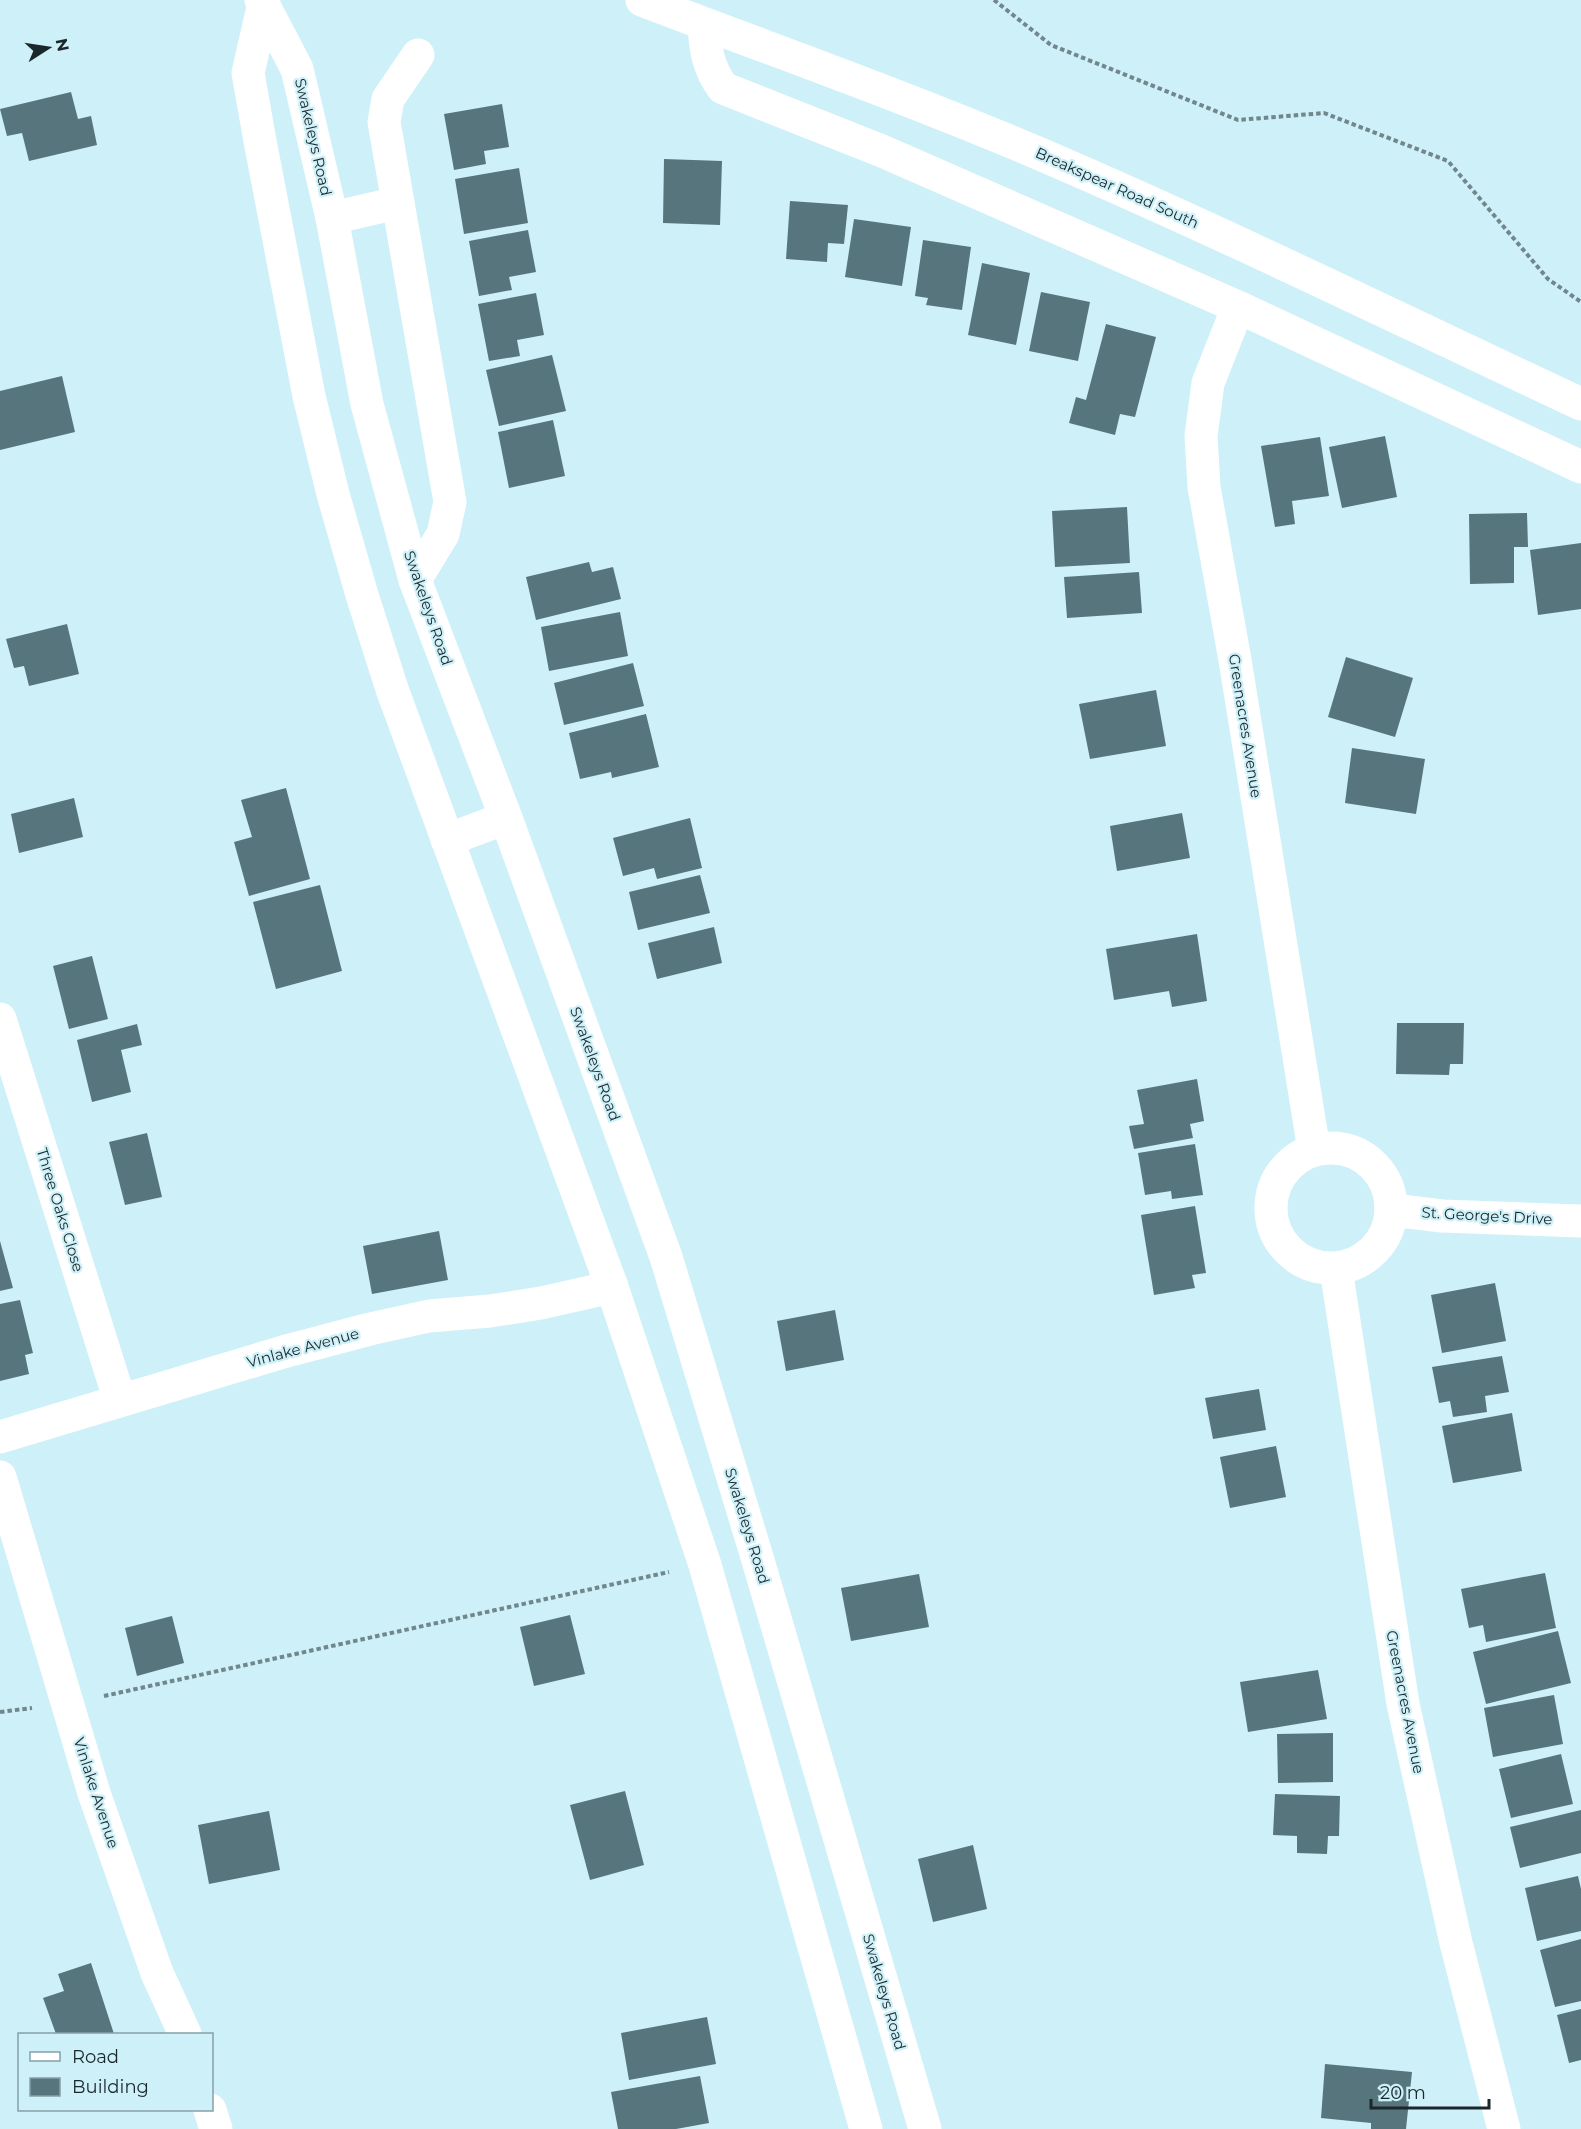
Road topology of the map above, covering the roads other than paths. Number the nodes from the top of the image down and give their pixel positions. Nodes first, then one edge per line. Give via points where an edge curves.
1 (642, 0) edge
2 (266, 1) edge
3 (704, 24) junction
4 (418, 55) dead end
5 (397, 203) junction
6 (332, 218) junction
7 (1238, 307) junction
8 (1581, 404) edge
9 (1581, 466) edge
10 (415, 580) junction
11 (506, 818) junction
12 (447, 840) junction
13 (0, 1019) edge
14 (1314, 1150) junction
15 (1392, 1210) junction
16 (1581, 1221) edge
17 (1336, 1269) junction
18 (612, 1287) junction
19 (120, 1401) junction
20 (0, 1437) edge
21 (0, 1477) edge
22 (185, 2033) edge
23 (211, 2111) edge
24 (216, 2129) edge
25 (866, 2129) edge
26 (924, 2129) edge
27 (1504, 2129) edge

1 - 3 street, Breakspear Road South
2 - 6 street, Swakeleys Road via 297,69
2 - 12 street, Swakeleys Road via 248,73 309,396 362,595
3 - 7 street via 712,73 723,88 882,151
3 - 8 street, Breakspear Road South via 844,75 1037,153 1190,220
4 - 5 street via 388,99 384,122
5 - 6 street
5 - 10 street via 450,502 443,534
6 - 10 street, Swakeleys Road via 367,404
7 - 9 street
7 - 14 street, Greenacres Avenue via 1208,383 1201,436 1204,487
10 - 11 street, Swakeleys Road
11 - 12 street
11 - 26 street, Swakeleys Road via 666,1257
12 - 18 street, Swakeleys Road
13 - 19 street, Three Oaks Close
14 - 15 street via 1338,1148 1362,1155 1385,1178
14 - 17 street via 1284,1169 1275,1185 1271,1219 1288,1251 1318,1268
15 - 16 street, St. George's Drive via 1442,1216
15 - 17 street via 1381,1244 1353,1265
17 - 27 street, Greenacres Avenue via 1403,1704 1456,1943
18 - 19 street, Vinlake Avenue via 541,1303 429,1316 370,1329
18 - 25 street, Swakeleys Road via 705,1564
19 - 20 street, Vinlake Avenue
21 - 22 street, Vinlake Avenue via 94,1793 146,1942
23 - 24 street

